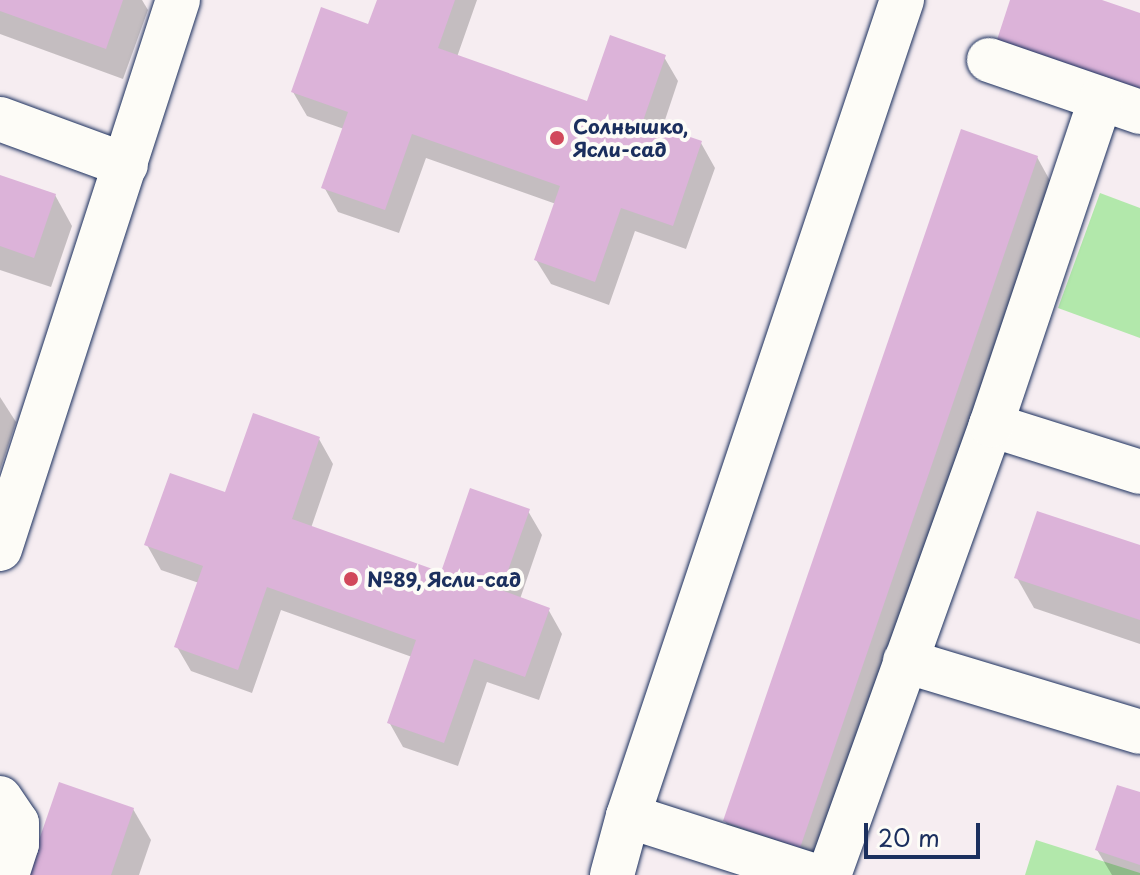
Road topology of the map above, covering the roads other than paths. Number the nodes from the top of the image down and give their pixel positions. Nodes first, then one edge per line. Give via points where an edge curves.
1 (178, 0) edge
2 (902, 0) edge
3 (989, 60) dead end
4 (1121, 105) edge
5 (0, 119) edge
6 (126, 165) junction
7 (991, 425) junction
8 (1140, 472) edge
9 (0, 549) edge
10 (905, 661) junction
11 (1140, 732) edge
12 (0, 798) edge
13 (628, 816) junction
14 (7, 875) edge
15 (612, 875) edge
16 (812, 875) edge
17 (829, 875) edge

1 - 6 street
2 - 13 street
3 - 4 street
4 - 7 street
5 - 6 street
6 - 9 street
7 - 8 street
7 - 10 street
10 - 11 street
10 - 17 street
12 - 14 street via 17,823
13 - 15 street
13 - 16 street

